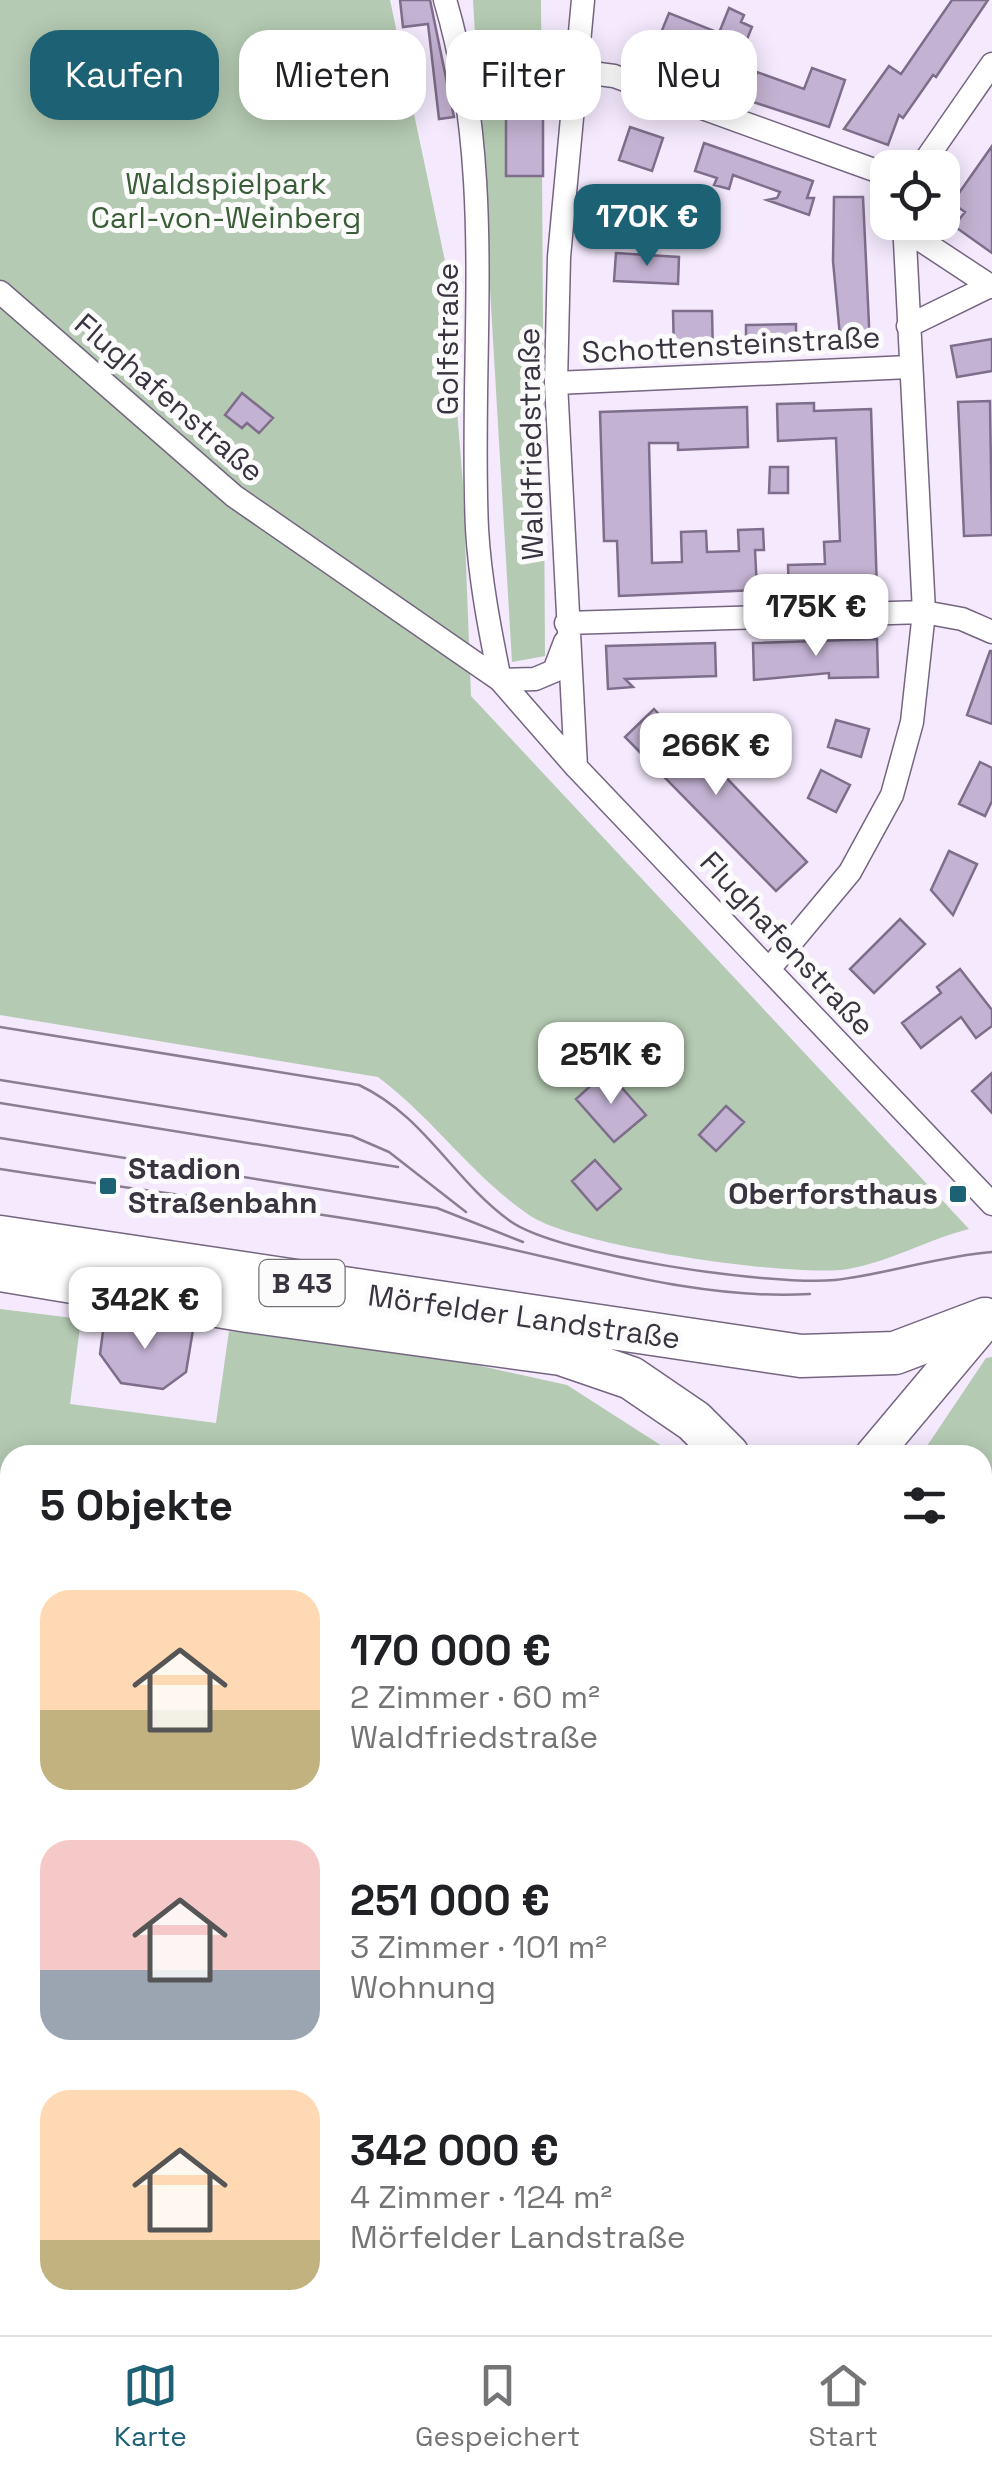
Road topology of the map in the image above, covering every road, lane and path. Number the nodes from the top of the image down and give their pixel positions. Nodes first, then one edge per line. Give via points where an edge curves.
1 (445, 0) edge
2 (582, 0) edge
3 (579, 30) edge
4 (992, 64) edge
5 (601, 74) edge
6 (572, 120) edge
7 (932, 150) edge
8 (870, 168) edge
9 (905, 240) edge
10 (924, 240) edge
11 (991, 287) edge
12 (0, 292) edge
13 (908, 326) junction
14 (909, 368) junction
15 (556, 384) junction
16 (924, 612) junction
17 (566, 631) junction
18 (992, 632) edge
19 (500, 680) junction
20 (576, 767) junction
21 (770, 968) junction
22 (992, 1204) edge
23 (0, 1237) edge
24 (0, 1270) edge
25 (990, 1317) edge
26 (718, 1445) edge
27 (881, 1445) edge

1 - 19 street, Golfstraße via 458,44 479,225 478,530
2 - 3 street, Waldfriedstraße
4 - 7 street
5 - 8 street
6 - 15 street, Waldfriedstraße
9 - 13 street
10 - 11 street
11 - 13 street
12 - 19 street, Flughafenstraße via 234,496
13 - 14 street
14 - 15 street, Schottensteinstraße
14 - 16 street
15 - 17 street, Waldfriedstraße
16 - 17 street
16 - 18 street
16 - 21 street via 912,722 892,795 850,872
17 - 19 street via 554,670
17 - 20 street, Waldfriedstraße
19 - 20 street, Flughafenstraße
20 - 21 street, Flughafenstraße
21 - 22 street, Flughafenstraße
23 - 25 highway, Mörfelder Landstraße / B 43 via 801,1356 895,1353
24 - 26 highway, Mörfelder Landstraße / B 43 via 561,1354 631,1378 694,1420
25 - 27 main road, B 43

